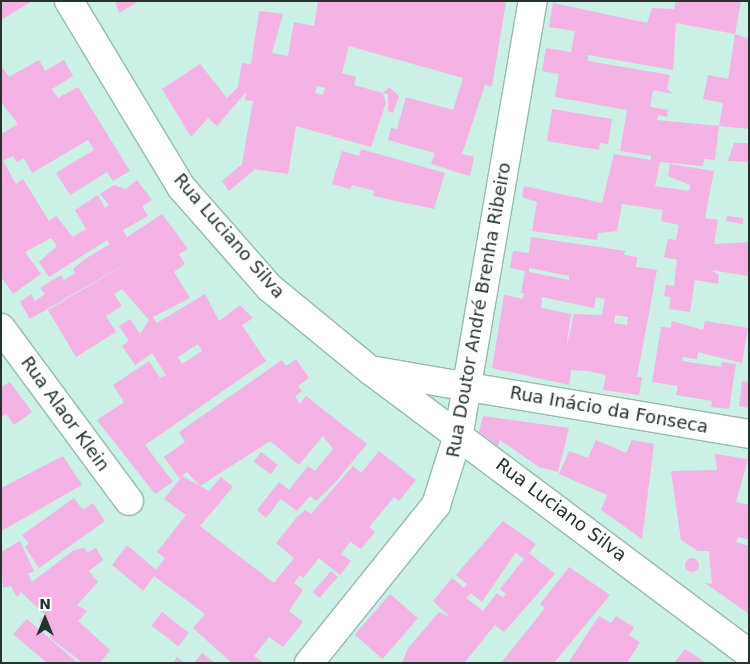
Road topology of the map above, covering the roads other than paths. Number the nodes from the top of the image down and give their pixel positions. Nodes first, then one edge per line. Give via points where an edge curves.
1 (533, 1) edge
2 (78, 8) edge
3 (1, 328) edge
4 (370, 370) junction
5 (469, 387) junction
6 (459, 432) junction
7 (749, 434) edge
8 (129, 501) dead end
9 (749, 654) edge
10 (309, 663) edge

1 - 5 street, Rua Doutor André Brenha Ribeiro
2 - 4 street, Rua Luciano Silva via 182,188 270,288
3 - 8 street, Rua Alaor Klein
4 - 5 street, Rua Luciano Silva
4 - 6 street, Rua Luciano Silva
5 - 6 street, Rua Doutor André Brenha Ribeiro
5 - 7 street, Rua Inácio da Fonseca
6 - 9 street, Rua Luciano Silva
6 - 10 street, Rua Doutor André Brenha Ribeiro via 436,505

